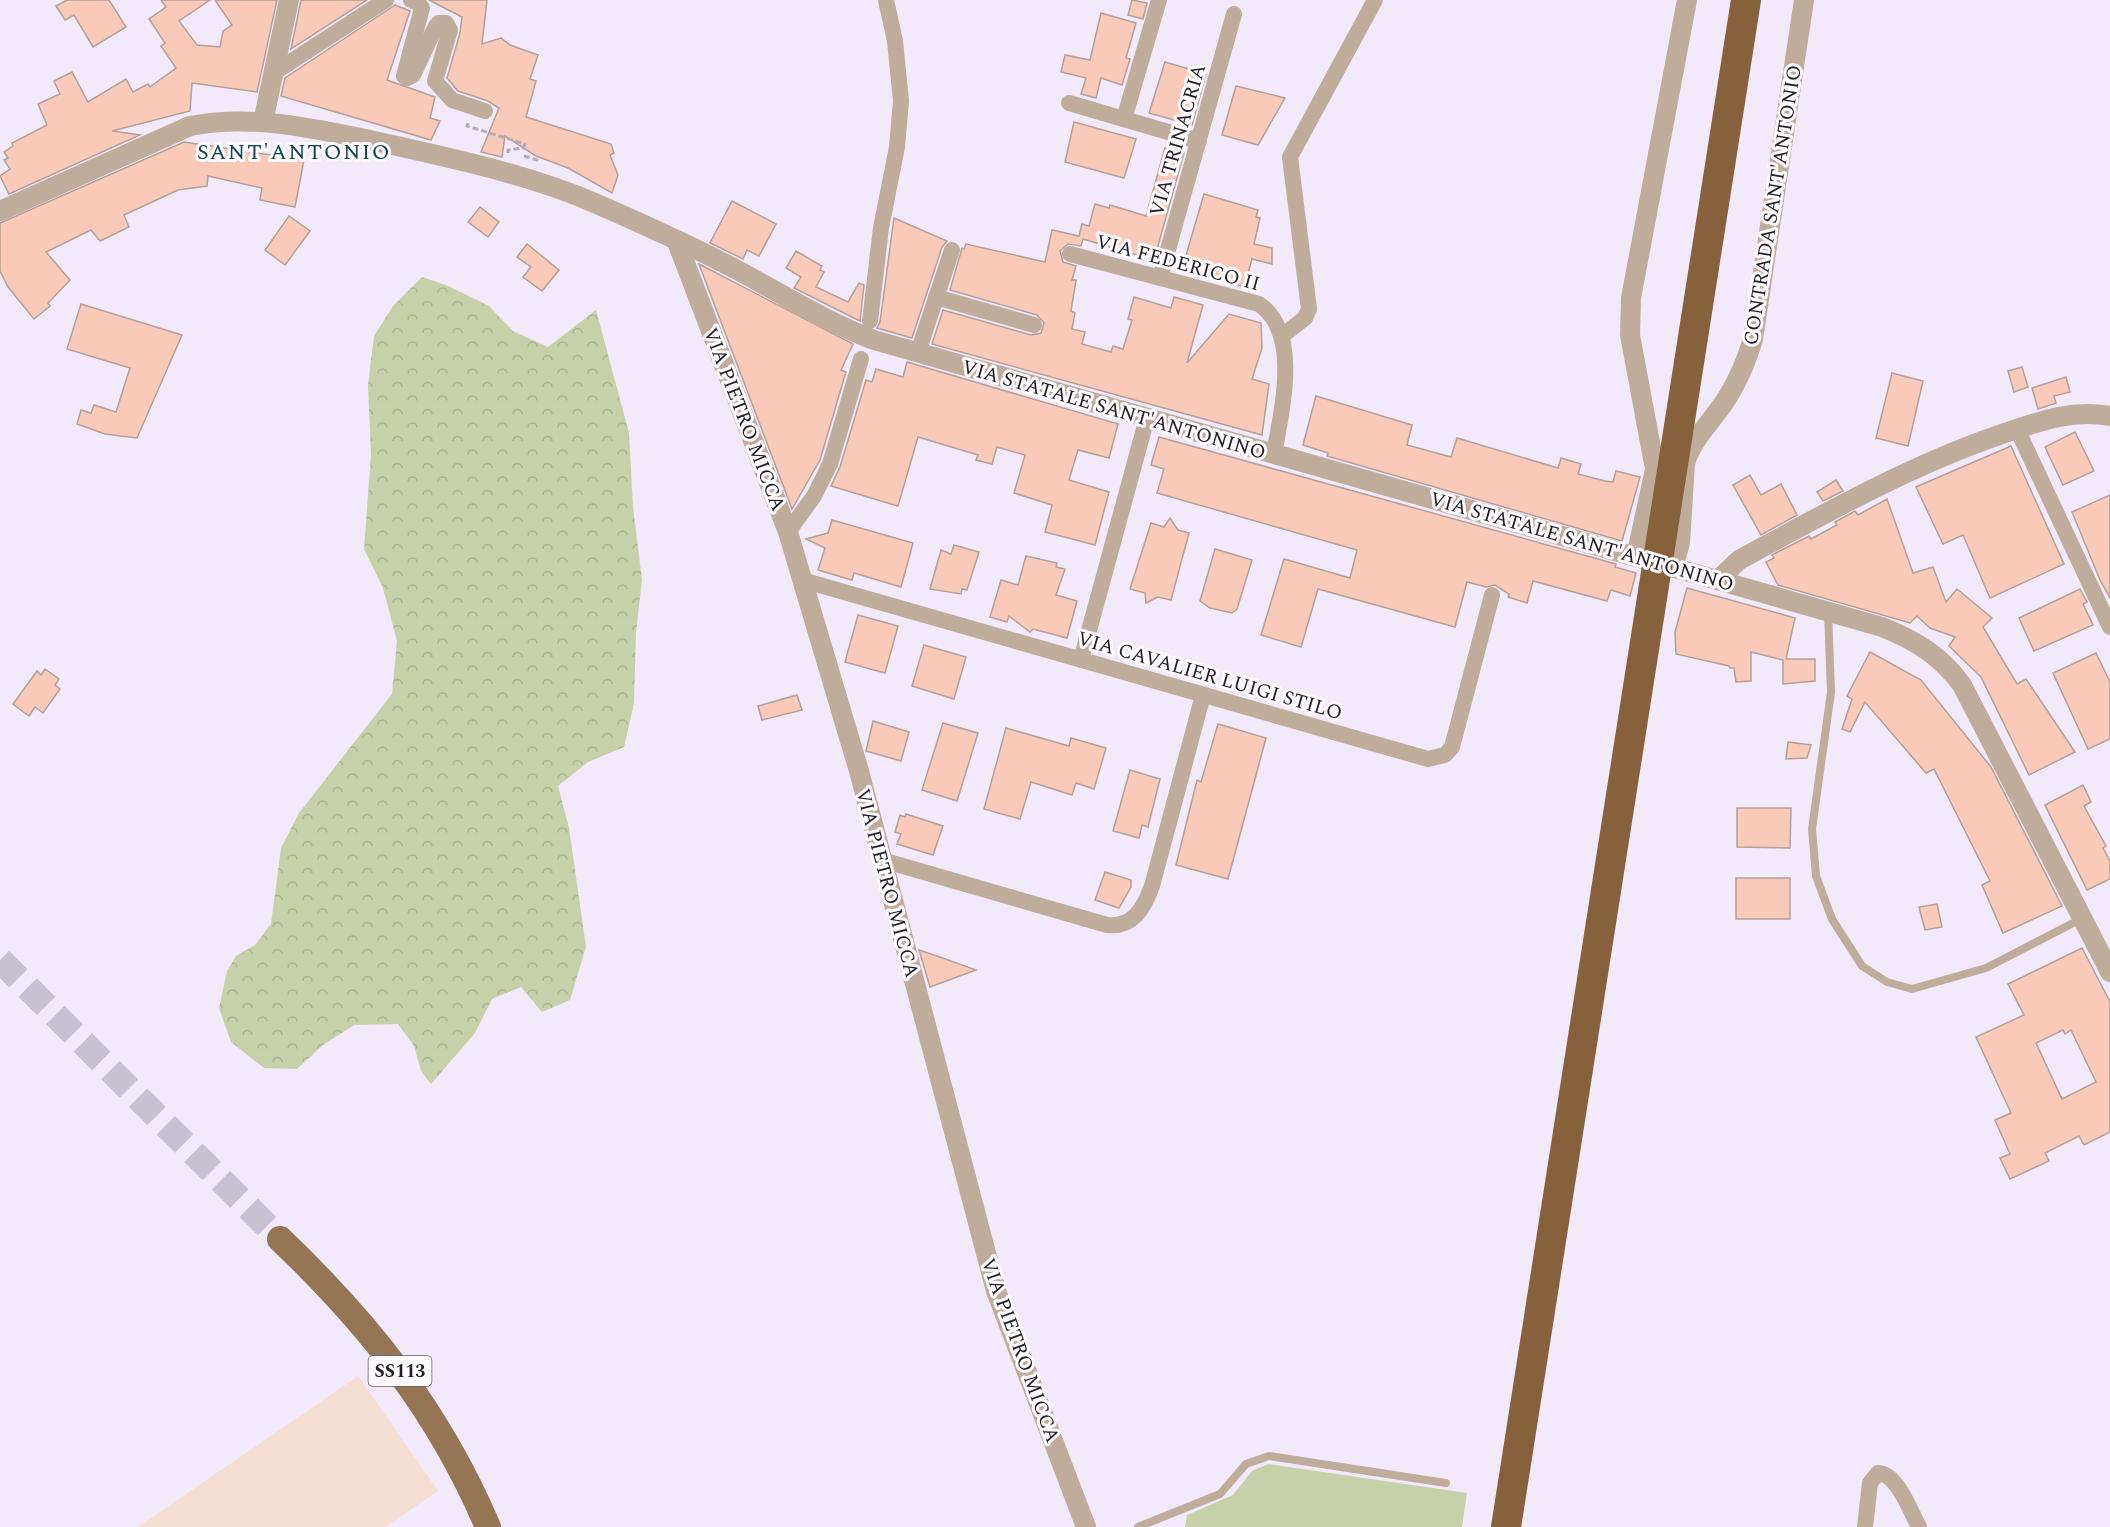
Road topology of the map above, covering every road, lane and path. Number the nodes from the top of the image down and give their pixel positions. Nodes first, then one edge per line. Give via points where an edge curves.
1 (289, 0) edge
2 (386, 0) edge
3 (411, 0) edge
4 (886, 0) edge
5 (1159, 0) edge
6 (1375, 0) edge
7 (1687, 0) edge
8 (1746, 0) edge
9 (1804, 0) edge
10 (1234, 14) dead end
11 (275, 72) junction
12 (1069, 103) dead end
13 (479, 109) joint
14 (1124, 119) junction
15 (262, 122) junction
16 (1199, 141) junction
17 (508, 155) dead end
18 (519, 156) dead end
19 (530, 157) dead end
20 (0, 211) edge
21 (677, 242) junction
22 (952, 250) dead end
23 (1070, 254) dead end
24 (1160, 278) junction
25 (936, 297) junction
26 (1034, 325) dead end
27 (867, 331) junction
28 (1282, 336) junction
29 (918, 352) junction
30 (861, 359) dead end
31 (2110, 416) edge
32 (1147, 418) junction
33 (2017, 429) junction
34 (1685, 434) junction
35 (1650, 435) junction
36 (1274, 455) junction
37 (788, 532) junction
38 (1681, 533) junction
39 (1636, 557) junction
40 (1664, 565) junction
41 (1711, 578) junction
42 (802, 580) junction
43 (1492, 596) dead end
44 (1828, 610) junction
45 (2110, 627) edge
46 (1081, 660) junction
47 (1203, 695) junction
48 (882, 860) junction
49 (2083, 918) junction
50 (2110, 972) edge
51 (280, 1239) tunnel mouth
52 (1446, 1483) dead end
53 (488, 1527) edge
54 (1086, 1527) edge
55 (1138, 1527) edge
56 (1506, 1527) edge
57 (1865, 1527) edge
58 (1919, 1527) edge

1 - 11 street
2 - 11 street
3 - 13 street via 423,8 404,76 413,75 436,27 446,23 450,30 435,81 452,100
4 - 27 street via 895,40 901,101
5 - 14 street
6 - 28 street via 1290,157 1309,309 1305,318
7 - 35 street via 1631,298 1630,335
8 - 34 highway
9 - 34 street, CONTRADA SANT'ANTONIO via 1753,339 1745,365 1724,403
10 - 16 street, VIA TRINACRIA
11 - 15 street
12 - 14 street
13 - 17 path via 467,126 525,144 523,148 508,150
14 - 16 street
15 - 20 street, VIA STATALE SANT'ANTONINO via 190,126
15 - 21 street, VIA STATALE SANT'ANTONINO via 346,135 472,165 568,193
16 - 24 street, VIA TRINACRIA
18 - 19 path
21 - 27 street, VIA STATALE SANT'ANTONINO
21 - 37 street, VIA PIETRO MICCA
22 - 25 street
23 - 24 street, VIA FEDERICO II
24 - 28 street, VIA FEDERICO II via 1259,304 1278,321
25 - 26 street
25 - 29 street
27 - 29 street, VIA STATALE SANT'ANTONINO
28 - 36 street, VIA FEDERICO II via 1285,382
29 - 32 street, VIA STATALE SANT'ANTONINO
30 - 37 street via 830,464 814,496
31 - 33 street via 2066,414
32 - 36 street, VIA STATALE SANT'ANTONINO
32 - 46 street
33 - 41 street via 1960,448 1885,481
33 - 45 street
34 - 35 street
34 - 38 street, CONTRADA SANT'ANTONIO
34 - 56 highway via 1638,675
35 - 39 street via 1655,469
36 - 39 street, VIA STATALE SANT'ANTONINO
37 - 42 street, VIA PIETRO MICCA
38 - 40 street, CONTRADA SANT'ANTONIO via 1676,557
38 - 41 street
39 - 40 street, VIA STATALE SANT'ANTONINO
40 - 41 street, VIA STATALE SANT'ANTONINO
41 - 44 street, VIA STATALE SANT'ANTONINO
42 - 46 street, VIA CAVALIER LUIGI STILO
42 - 48 street, VIA PIETRO MICCA
43 - 47 street, VIA CAVALIER LUIGI STILO via 1456,737 1445,755 1436,759 1413,756
44 - 49 street, VIA STATALE SANT'ANTONINO via 1917,642 1954,674 1971,699
44 - 49 lane via 1831,692 1812,829 1816,876 1832,919 1862,966 1887,982 1912,989 1986,968
46 - 47 street, VIA CAVALIER LUIGI STILO
47 - 48 street via 1152,885 1146,903 1130,921 1119,926 1107,925
48 - 54 street, VIA PIETRO MICCA via 996,1291
49 - 50 street, VIA STATALE SANT'ANTONINO
51 - 53 main road, SS113 via 330,1287 387,1353 442,1439
52 - 55 lane via 1269,1456 1246,1464 1220,1494
57 - 58 street via 1870,1483 1878,1473 1885,1473 1893,1479

